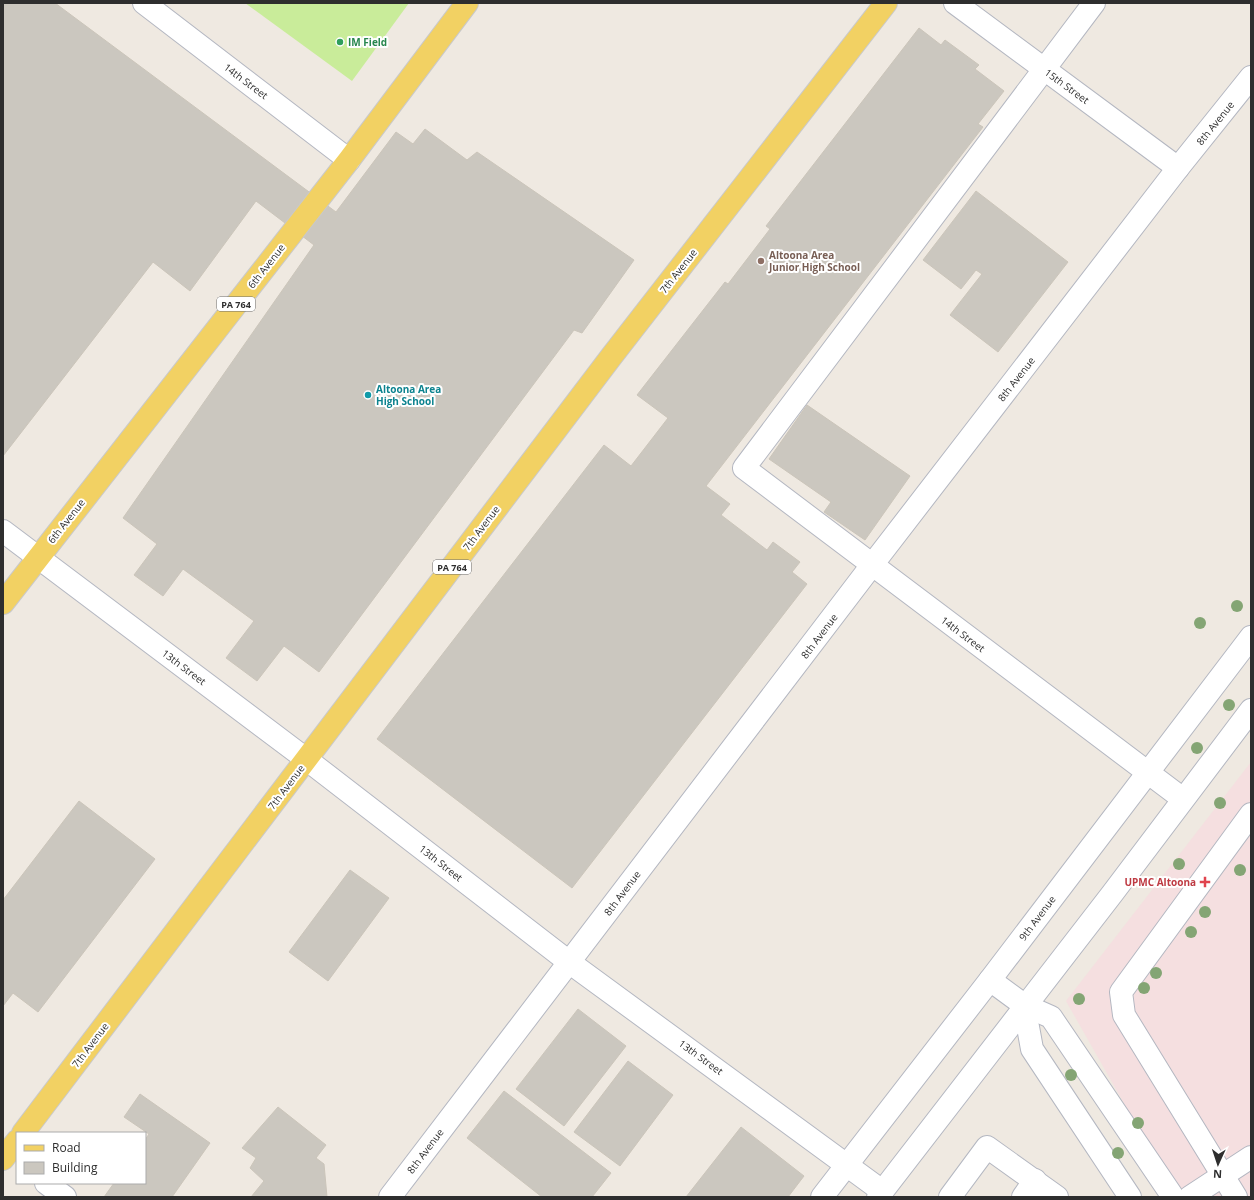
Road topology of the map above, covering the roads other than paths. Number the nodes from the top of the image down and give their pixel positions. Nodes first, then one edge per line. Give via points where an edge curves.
1 (144, 3) edge
2 (468, 3) edge
3 (886, 3) edge
4 (955, 3) edge
5 (1094, 3) edge
6 (1044, 69) junction
7 (1251, 77) edge
8 (349, 160) junction
9 (1178, 168) junction
10 (3, 531) edge
11 (38, 557) junction
12 (872, 565) junction
13 (3, 603) edge
14 (1251, 637) edge
15 (1251, 710) edge
16 (306, 759) junction
17 (1147, 772) junction
18 (1183, 799) junction
19 (1251, 814) edge
20 (569, 962) junction
21 (990, 980) junction
22 (1024, 1005) junction
23 (24, 1132) edge
24 (1251, 1158) edge
25 (848, 1164) junction
26 (1223, 1176) junction
27 (47, 1184) edge
28 (1029, 1188) edge
29 (880, 1194) edge
30 (65, 1197) edge
31 (390, 1197) edge
32 (822, 1197) edge
33 (950, 1197) edge
34 (1057, 1197) edge
35 (1130, 1197) edge
36 (1173, 1197) edge
37 (1190, 1197) edge
38 (1236, 1197) edge

1 - 8 street, 14th Street
2 - 8 main road, 6th Avenue / PA 764
3 - 16 main road, 7th Avenue / PA 764 via 611,357
4 - 6 street, 15th Street
5 - 6 street
6 - 9 street, 15th Street
6 - 12 street, 14th Street via 744,468
7 - 9 street, 8th Avenue
8 - 11 main road, 6th Avenue / PA 764
9 - 12 street, 8th Avenue
10 - 11 street, 13th Street
11 - 13 main road, 6th Avenue / PA 764
11 - 16 street, 13th Street
12 - 17 street, 14th Street
12 - 20 street, 8th Avenue
14 - 17 street, 9th Avenue
15 - 18 street
16 - 20 street, 13th Street
16 - 23 main road, 7th Avenue / PA 764
17 - 18 street, 14th Street
17 - 21 street, 9th Avenue
18 - 22 street
19 - 26 street via 1121,992 1124,1015
20 - 25 street, 13th Street
20 - 31 street, 8th Avenue
21 - 22 street
21 - 25 street, 9th Avenue
22 - 29 street
22 - 35 street via 1032,1049
22 - 36 street via 1051,1017
24 - 26 street
25 - 29 street, 13th Street
25 - 32 street, 9th Avenue
26 - 37 street
26 - 38 street
27 - 30 street
28 - 33 street via 988,1147
28 - 34 street

